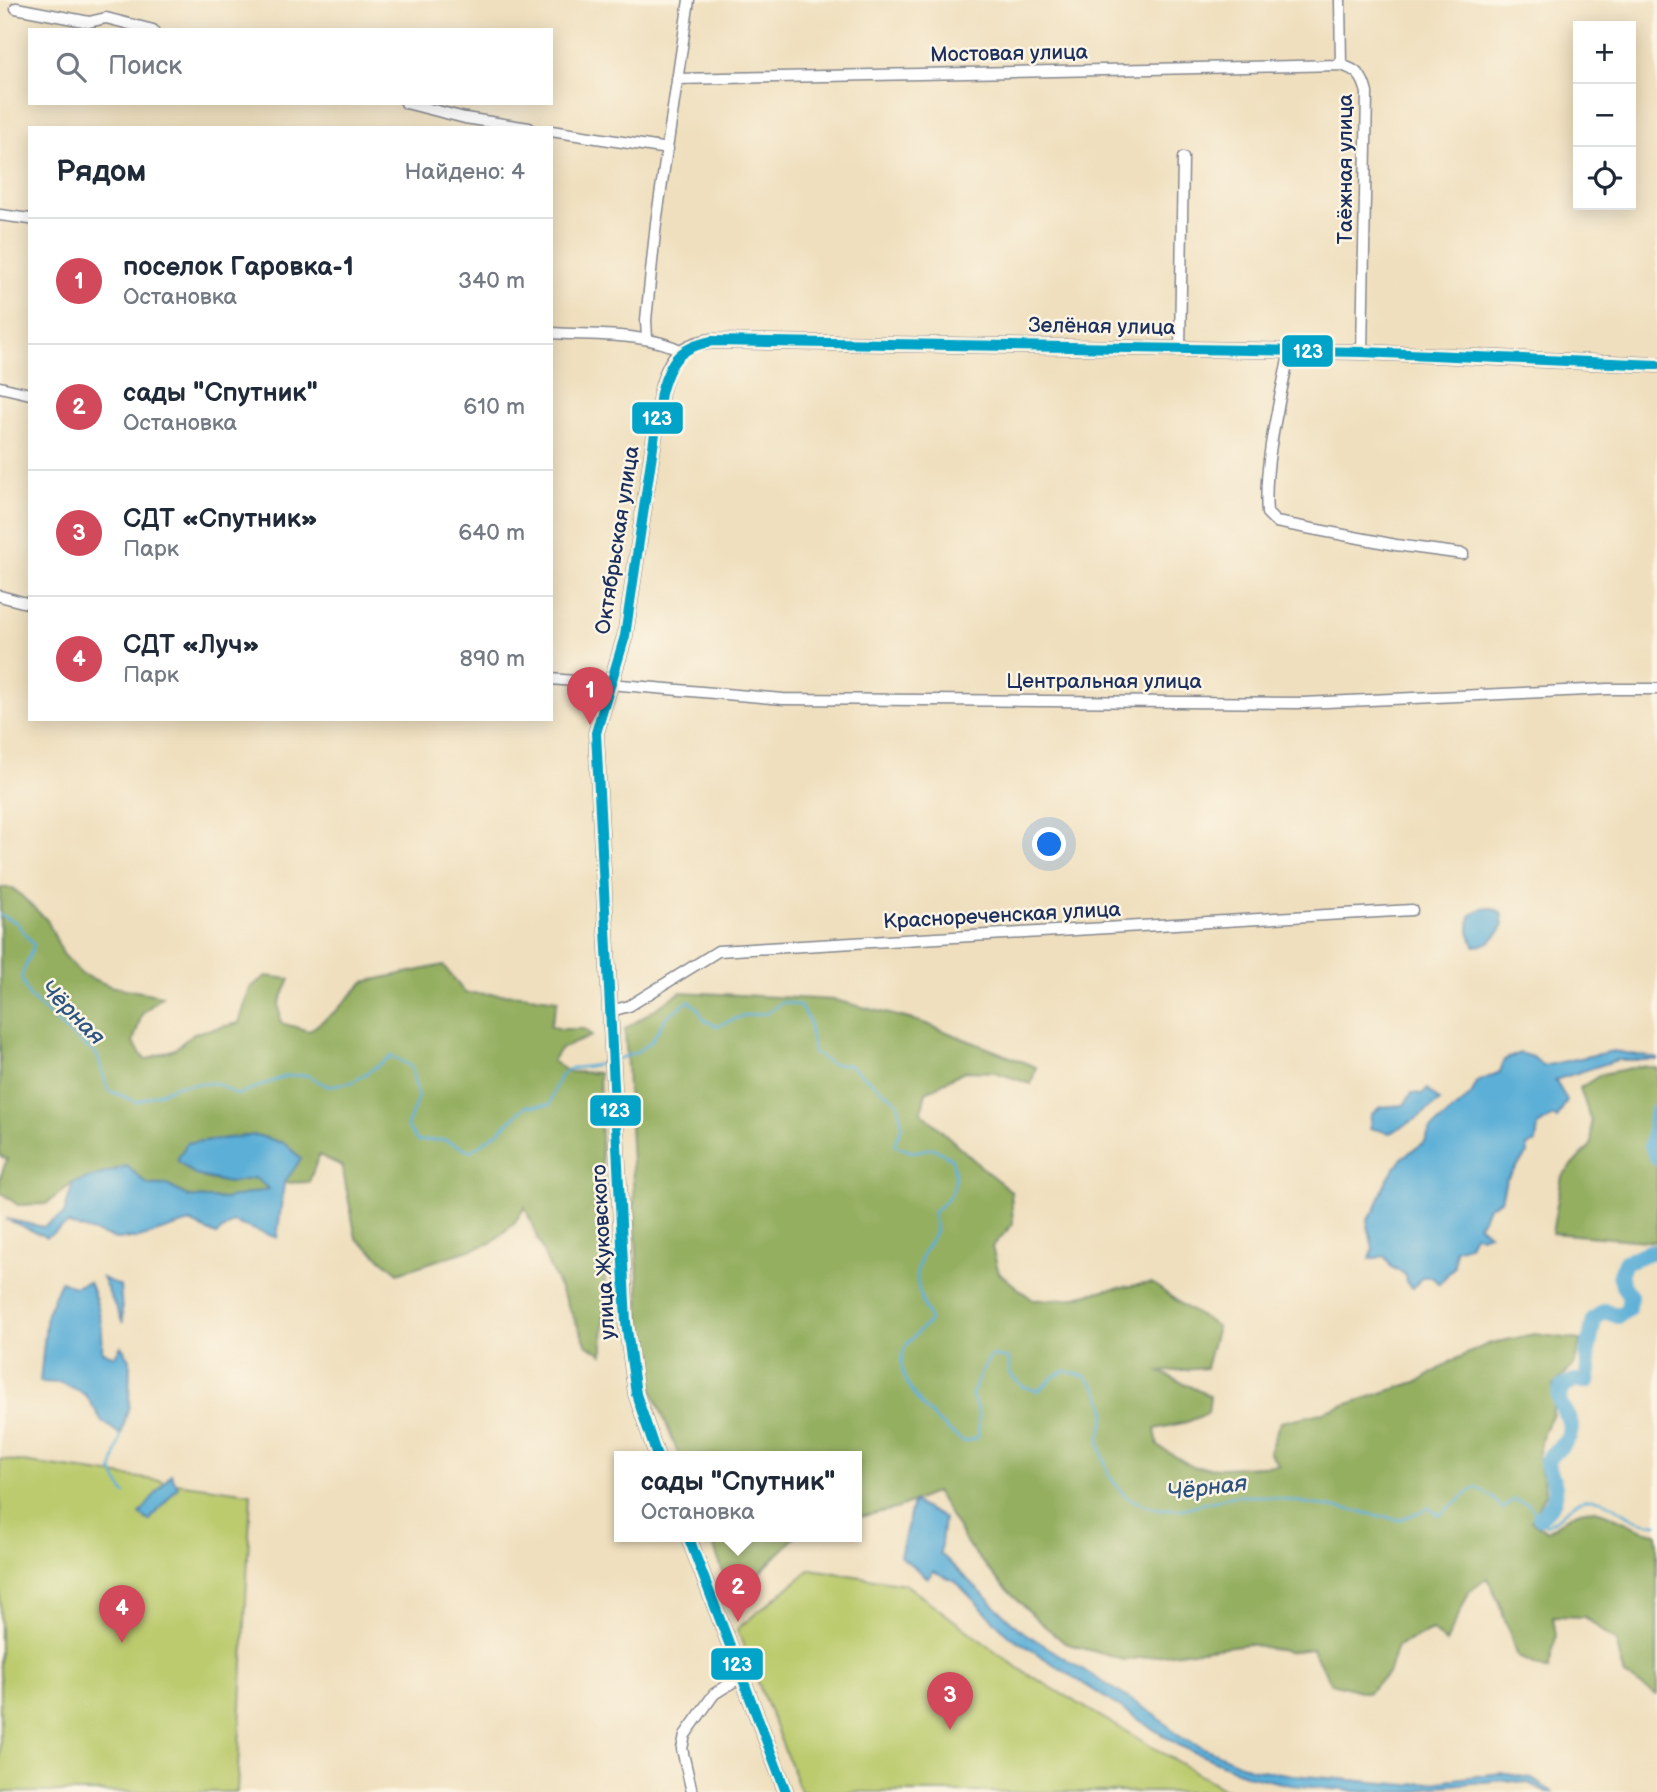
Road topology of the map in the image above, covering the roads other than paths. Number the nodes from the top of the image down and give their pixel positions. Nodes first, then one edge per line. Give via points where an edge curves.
1 (689, 0) edge
2 (1340, 0) edge
3 (16, 8) dead end
4 (145, 28) edge
5 (1341, 65) junction
6 (677, 79) junction
7 (414, 105) edge
8 (516, 126) edge
9 (553, 131) edge
10 (668, 149) junction
11 (1183, 158) dead end
12 (0, 215) edge
13 (28, 219) edge
14 (553, 333) edge
15 (647, 339) junction
16 (1180, 349) junction
17 (1290, 350) junction
18 (682, 351) junction
19 (1362, 352) junction
20 (1657, 365) edge
21 (0, 387) edge
22 (28, 394) edge
23 (1463, 554) dead end
24 (0, 596) edge
25 (28, 603) edge
26 (553, 679) edge
27 (610, 683) junction
28 (1657, 689) edge
29 (1412, 910) dead end
30 (611, 1011) junction
31 (612, 1031) joint
32 (655, 1451) edge
33 (690, 1542) edge
34 (741, 1677) junction
35 (692, 1792) edge
36 (786, 1792) edge

1 - 6 street
2 - 5 street, Таёжная улица
3 - 4 street via 89,22 106,18
5 - 6 street, Мостовая улица
5 - 19 street, Таёжная улица via 1360,74 1367,93
6 - 10 street
7 - 8 street
9 - 10 street
10 - 15 street via 653,246
11 - 16 street
12 - 13 street
14 - 15 street
15 - 18 street
16 - 17 main road, Зелёная улица
16 - 18 main road, Зелёная улица via 712,341
17 - 19 main road, Зелёная улица
17 - 23 street via 1275,421 1267,513 1276,522
18 - 27 main road, Октябрьская улица via 666,373 661,393 625,636
19 - 20 main road, Зелёная улица
21 - 22 street
24 - 25 street
26 - 27 street, Центральная улица
27 - 28 street, Центральная улица via 783,699 1304,703
27 - 30 main road, Октябрьская улица via 596,733 596,768
29 - 30 street, Краснореченская улица via 718,951 629,1006
30 - 31 main road, Октябрьская улица
31 - 32 main road, улица Жуковского via 626,1322 636,1394
33 - 34 main road
34 - 35 street via 714,1694 685,1735 682,1749
34 - 36 main road

